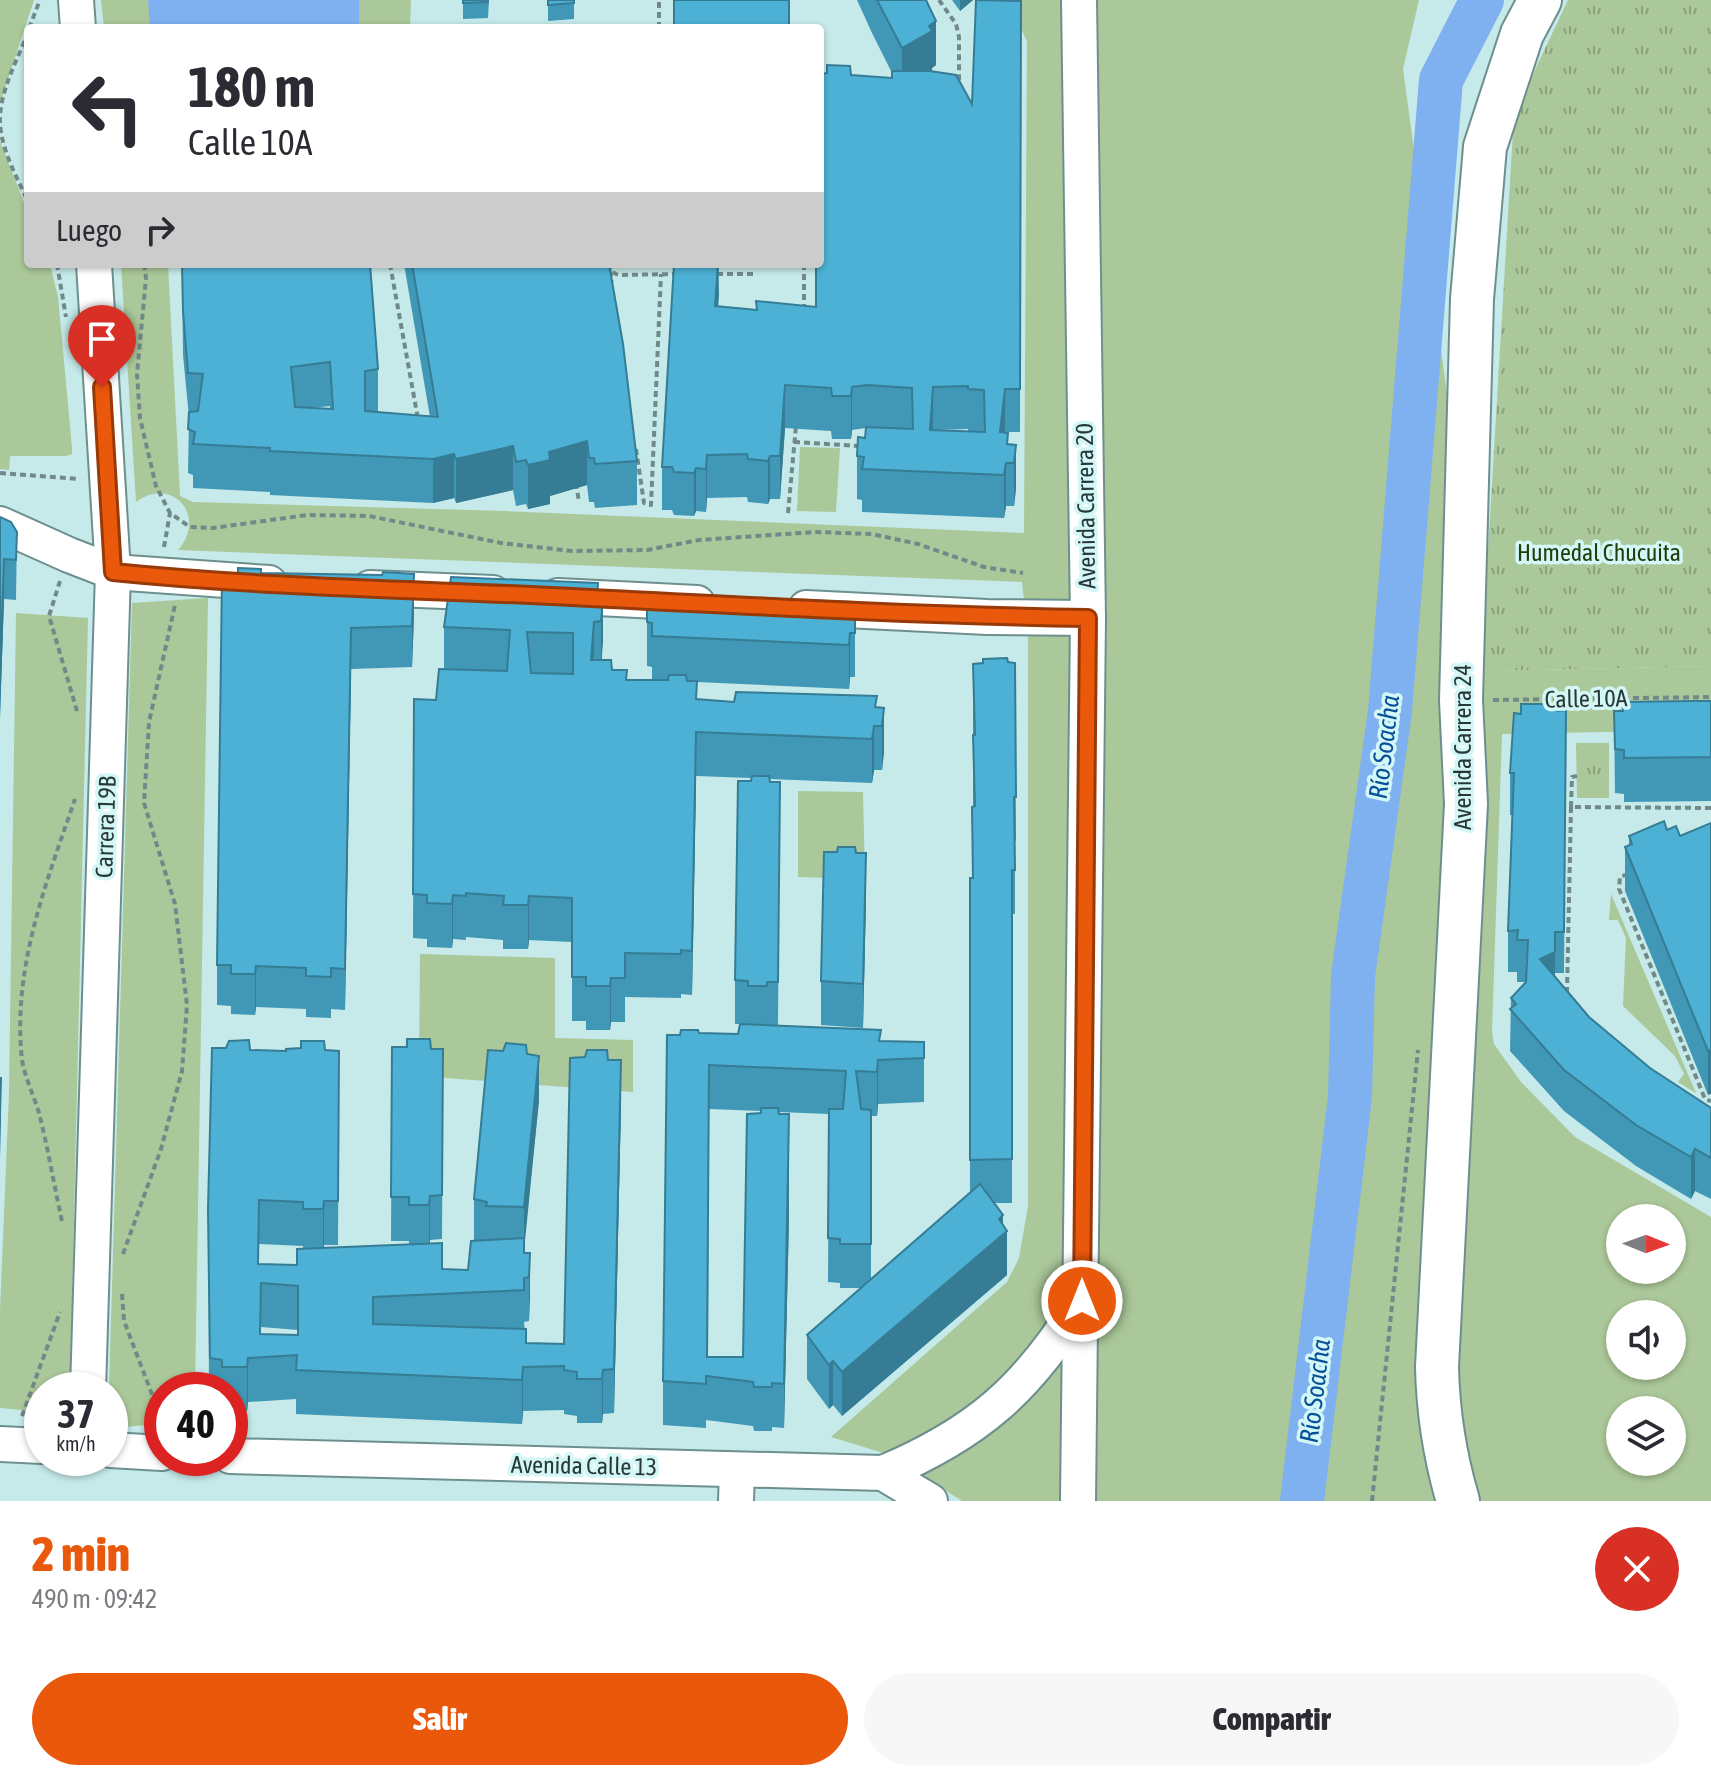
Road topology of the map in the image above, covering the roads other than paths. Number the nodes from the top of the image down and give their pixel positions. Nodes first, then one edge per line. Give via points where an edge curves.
1 (76, 0) edge
2 (1079, 0) edge
3 (1540, 0) edge
4 (78, 24) edge
5 (94, 268) edge
6 (0, 524) edge
7 (113, 572) junction
8 (294, 584) edge
9 (341, 586) edge
10 (722, 604) edge
11 (769, 606) edge
12 (1088, 618) junction
13 (1082, 1301) junction
14 (89, 1372) edge
15 (248, 1457) edge
16 (883, 1473) junction
17 (736, 1486) edge
18 (930, 1501) edge
19 (1078, 1501) edge
20 (1458, 1501) edge

1 - 4 street
2 - 12 street, Avenida Carrera 20
3 - 20 main road, Avenida Carrera 24 via 1522,34 1485,147 1472,299 1461,700 1466,804 1437,1367 1438,1411
5 - 7 street, Carrera 19B
6 - 7 street
7 - 8 street
7 - 14 street, Carrera 19B
9 - 10 street
11 - 12 street via 941,625
12 - 13 street, Avenida Carrera 20
13 - 16 street via 1031,1375 999,1406 924,1456
13 - 19 street, Avenida Carrera 20
15 - 17 street, Avenida Calle 13
16 - 17 street, Avenida Calle 13
16 - 18 street, Avenida Calle 13

